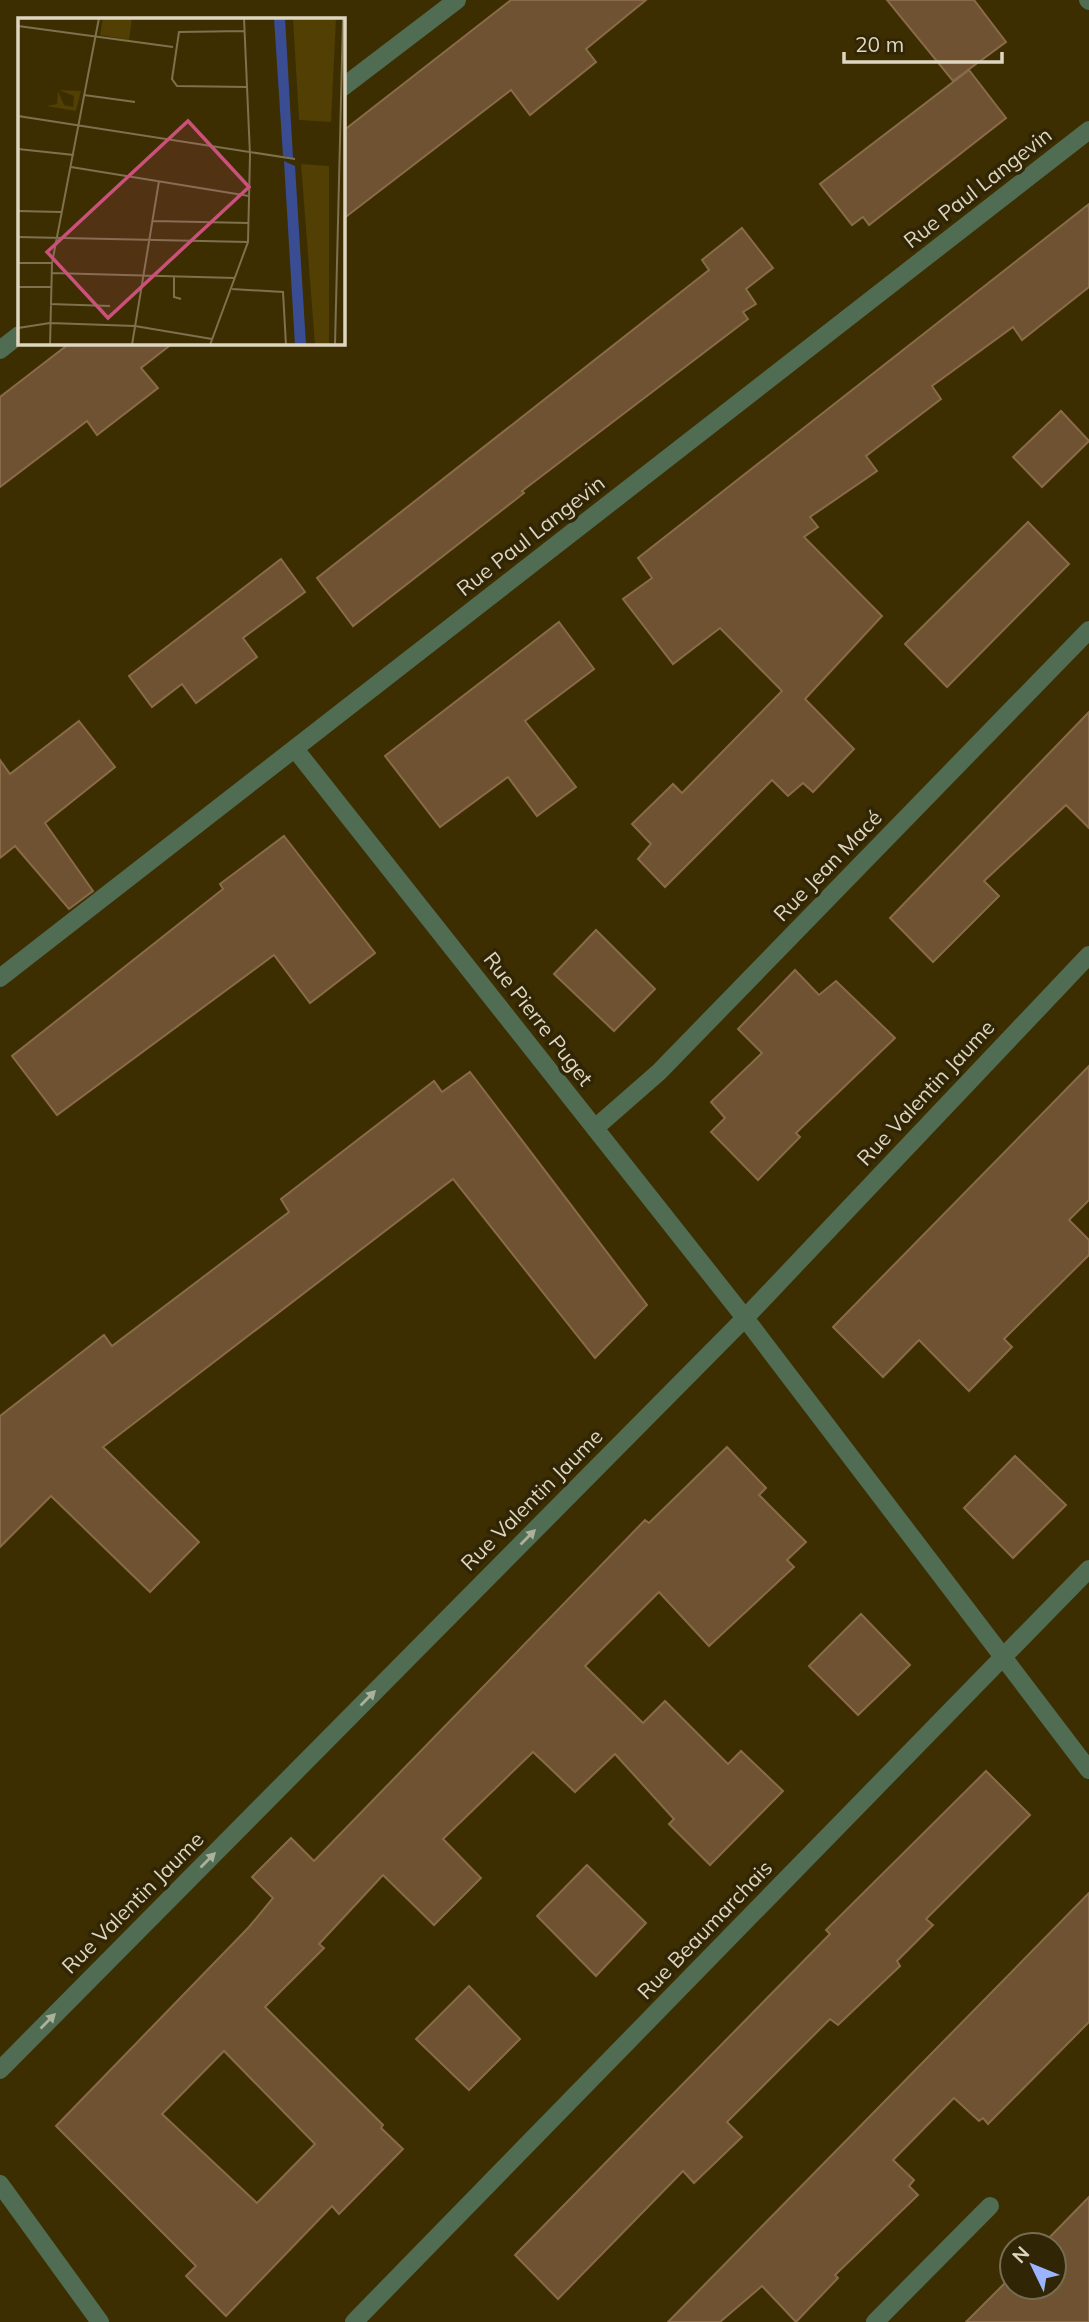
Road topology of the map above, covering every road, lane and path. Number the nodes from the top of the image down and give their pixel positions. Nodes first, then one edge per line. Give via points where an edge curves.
1 (457, 0) edge
2 (345, 85) edge
3 (1089, 130) edge
4 (18, 336) edge
5 (0, 350) edge
6 (1089, 630) edge
7 (295, 749) junction
8 (1089, 955) edge
9 (0, 978) edge
10 (595, 1128) junction
11 (745, 1318) junction
12 (1089, 1569) edge
13 (1003, 1657) junction
14 (1089, 1770) edge
15 (0, 2070) edge
16 (0, 2184) edge
17 (990, 2206) dead end
18 (100, 2322) edge
19 (354, 2322) edge
20 (875, 2322) edge

1 - 2 street
3 - 7 street, Rue Paul Langevin
4 - 5 street
6 - 10 street, Rue Jean Macé via 659,1072
7 - 9 street, Rue Paul Langevin
7 - 10 street, Rue Pierre Puget
8 - 11 street, Rue Valentin Jaume
10 - 11 street, Rue Pierre Puget
11 - 13 street, Rue Pierre Puget
15 -> 11 street, Rue Valentin Jaume
12 - 13 street, Rue Beaumarchais
13 - 14 street, Rue Pierre Puget
13 - 19 street, Rue Beaumarchais
16 - 18 street
17 - 20 street

